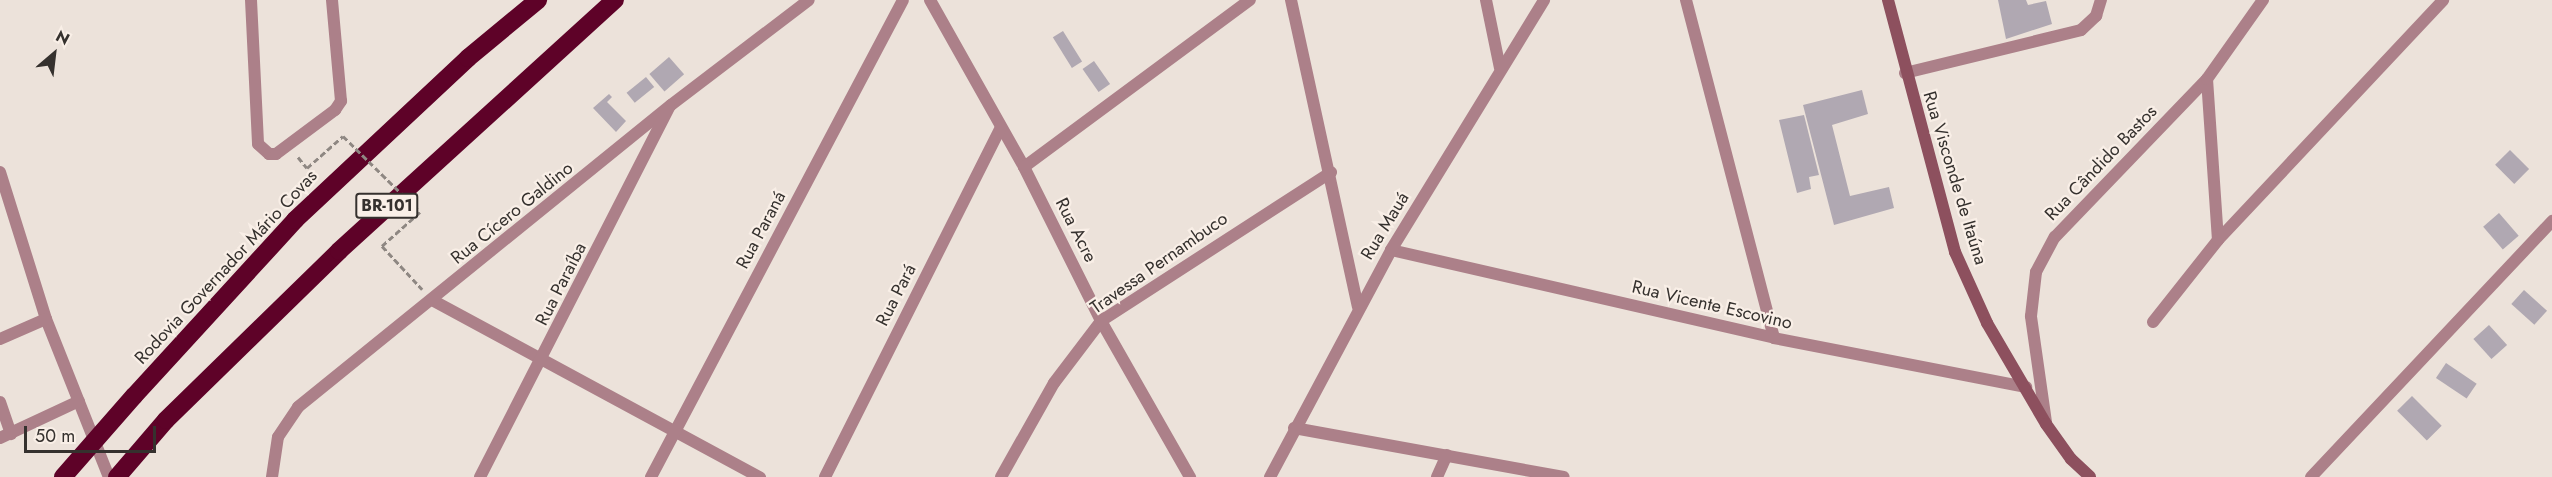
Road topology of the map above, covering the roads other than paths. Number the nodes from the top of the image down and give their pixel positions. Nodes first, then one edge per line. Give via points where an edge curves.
1 (251, 0) edge
2 (332, 0) edge
3 (538, 0) edge
4 (615, 0) edge
5 (809, 0) edge
6 (903, 0) edge
7 (930, 0) edge
8 (1250, 0) edge
9 (1292, 0) edge
10 (1486, 0) edge
11 (1544, 0) edge
12 (1686, 0) edge
13 (1888, 0) edge
14 (2101, 0) edge
15 (2254, 0) edge
16 (2264, 0) edge
17 (2443, 0) edge
18 (2253, 13) junction
19 (1500, 68) junction
20 (1905, 73) junction
21 (2207, 79) junction
22 (671, 105) junction
23 (1000, 129) junction
24 (1024, 167) junction
25 (0, 172) edge
26 (1331, 172) junction
27 (2552, 221) edge
28 (2218, 240) junction
29 (1391, 250) junction
30 (432, 300) junction
31 (1358, 307) junction
32 (46, 319) junction
33 (1101, 321) junction
34 (2153, 322) dead end
35 (1774, 338) junction
36 (0, 339) edge
37 (542, 361) junction
38 (2026, 387) junction
39 (79, 401) junction
40 (0, 402) edge
41 (2046, 424) junction
42 (1294, 428) junction
43 (674, 433) junction
44 (5, 436) edge
45 (1448, 455) junction
46 (63, 477) edge
47 (108, 477) edge
48 (117, 477) edge
49 (272, 477) edge
50 (480, 477) edge
51 (651, 477) edge
52 (760, 477) edge
53 (825, 477) edge
54 (1001, 477) edge
55 (1190, 477) edge
56 (1270, 477) edge
57 (1437, 477) edge
58 (1564, 477) edge
59 (2090, 477) edge
60 (2311, 477) edge

1 - 2 street via 258,144 269,154 276,154 335,110 343,93
3 - 46 highway, Rodovia Governador Mário Covas / BR-101, bridge via 468,58 295,220
4 - 48 highway, BR-101 via 339,251 166,420
5 - 22 street, Rua Cícero Galdino
6 - 43 street, Rua Paraná
7 - 23 street, Rua Acre
8 - 24 street
9 - 26 street
10 - 19 street
11 - 19 street, Rua Mauá
12 - 35 street
13 - 20 main road, Rua Visconde de Itaúna
14 - 20 street via 2096,16 2081,30
15 - 18 street
16 - 18 street, Rua Cândido Bastos
17 - 28 street
18 - 21 street, Rua Cândido Bastos
19 - 29 street, Rua Mauá
20 - 38 main road, Rua Visconde de Itaúna via 1955,252 1987,323
21 - 28 street
21 - 41 street, Rua Cândido Bastos via 2055,237 2036,272 2031,316
22 - 30 street, Rua Cícero Galdino
22 - 37 street, Rua Paraíba
23 - 24 street, Rua Acre
23 - 53 street, Rua Pará
24 - 33 street, Rua Acre
25 - 32 street
26 - 31 street
26 - 33 street, Travessa Pernambuco
27 - 60 street
28 - 34 street
29 - 31 street, Rua Mauá
29 - 35 street, Rua Vicente Escovino
30 - 37 street
30 - 49 street, Rua Cícero Galdino via 298,407 278,437
31 - 42 street, Rua Mauá
32 - 36 street
32 - 39 street
33 - 54 street, Travessa Pernambuco via 1054,383
33 - 55 street, Rua Acre
35 - 38 street, Rua Vicente Escovino
37 - 43 street
37 - 50 street, Rua Paraíba
38 - 41 main road, Rua Visconde de Itaúna
39 - 44 street
39 - 47 street
40 - 44 street
41 - 59 main road, Rua Visconde de Itaúna via 2070,459
42 - 45 street
42 - 56 street, Rua Mauá
43 - 51 street, Rua Paraná
43 - 52 street
45 - 57 street
45 - 58 street

